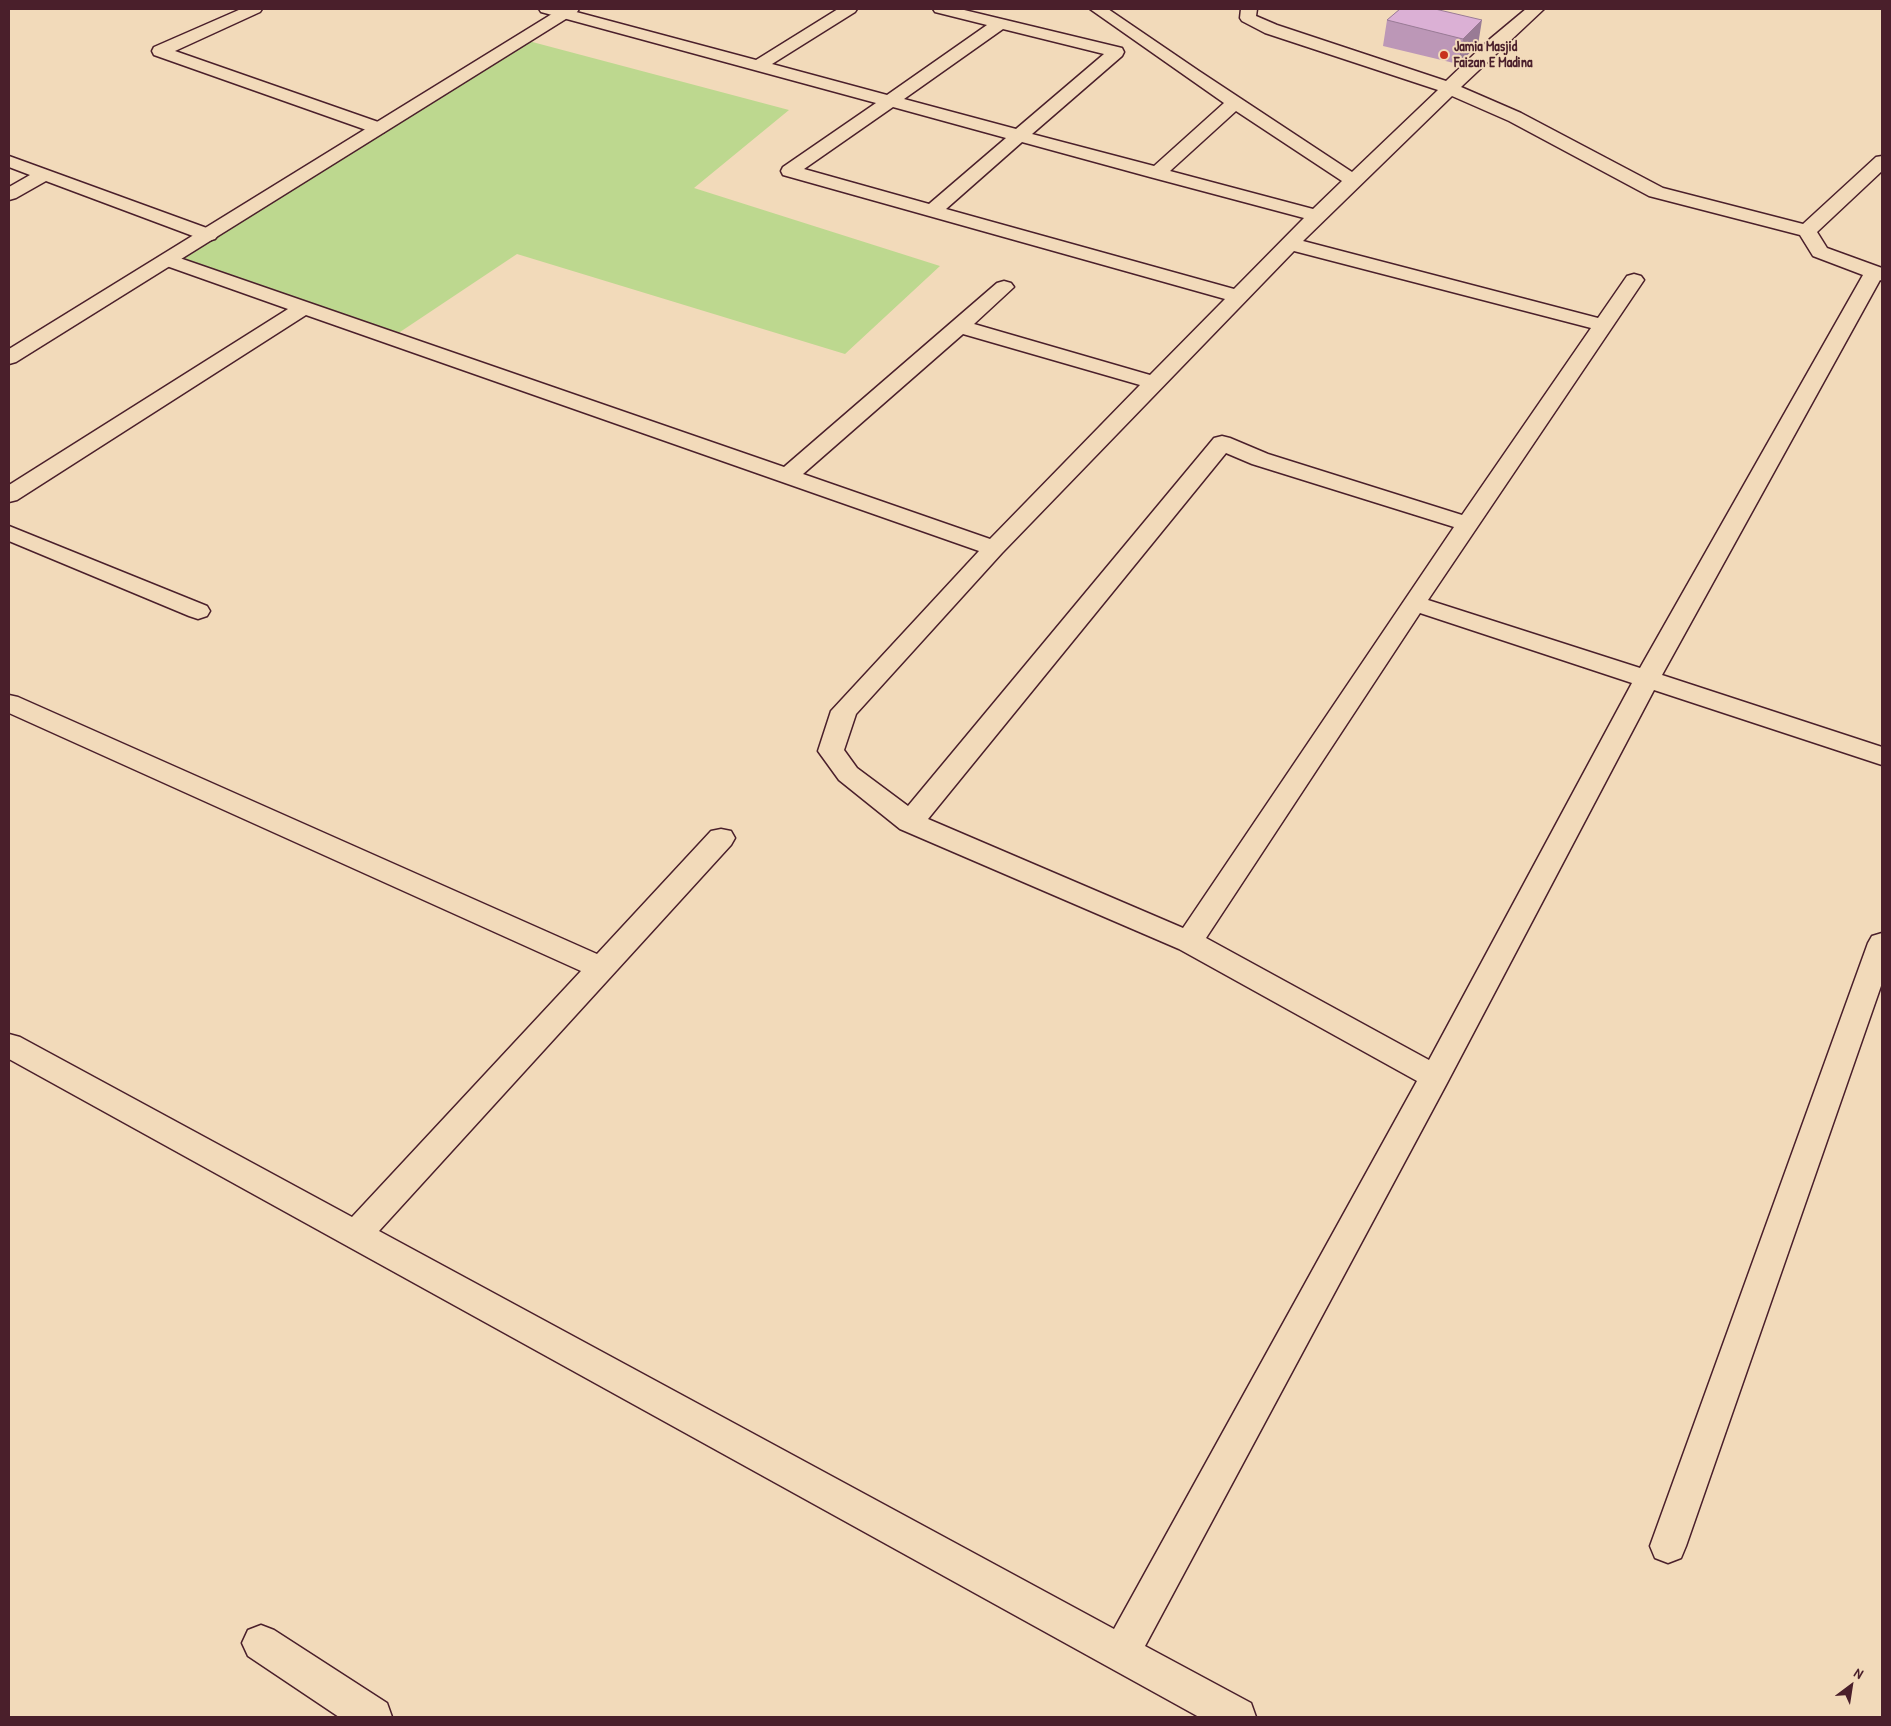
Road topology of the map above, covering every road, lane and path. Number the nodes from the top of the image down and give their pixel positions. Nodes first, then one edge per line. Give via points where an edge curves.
1 (254, 9) edge
2 (849, 9) edge
3 (941, 9) edge
4 (1098, 9) edge
5 (1249, 9) edge
6 (1536, 9) edge
7 (560, 10) edge
8 (1000, 24) junction
9 (758, 66) junction
10 (1449, 88) junction
11 (889, 101) junction
12 (1235, 103) junction
13 (378, 128) junction
14 (1018, 136) junction
15 (9, 161) edge
16 (1882, 161) edge
17 (45, 174) junction
18 (1157, 174) junction
19 (1354, 181) junction
20 (9, 194) edge
21 (932, 211) junction
22 (1317, 216) junction
23 (1807, 231) junction
24 (208, 235) junction
25 (1290, 244) junction
26 (168, 260) junction
27 (1878, 273) edge
28 (1634, 280) dead end
29 (1004, 287) dead end
30 (1239, 297) junction
31 (304, 307) junction
32 (1603, 325) junction
33 (959, 326) junction
34 (9, 358) edge
35 (1154, 384) junction
36 (787, 476) junction
37 (9, 495) edge
38 (1468, 524) junction
39 (9, 533) edge
40 (994, 548) junction
41 (1414, 604) junction
42 (198, 611) dead end
43 (1647, 679) junction
44 (9, 703) edge
45 (1882, 756) edge
46 (910, 822) junction
47 (721, 838) dead end
48 (1189, 942) junction
49 (1882, 943) edge
50 (602, 968) junction
51 (9, 1045) edge
52 (1436, 1077) junction
53 (355, 1235) junction
54 (1668, 1546) dead end
55 (261, 1643) dead end
56 (1121, 1654) junction
57 (374, 1717) edge
58 (1237, 1717) edge

1 - 13 street via 160,51
2 - 9 street
3 - 8 street
4 - 12 street
5 - 10 street via 1248,18 1271,29
6 - 10 street
7 - 9 street
7 - 13 street
8 - 11 street
8 - 14 street via 1116,52
9 - 11 street
10 - 19 street
10 - 23 street via 1515,117 1656,192
11 - 14 street
11 - 21 street via 790,171
12 - 18 street
12 - 19 street
13 - 24 street
14 - 18 street
14 - 21 street
15 - 17 street
16 - 23 street
17 - 20 street
17 - 24 street
18 - 22 street
19 - 22 street
21 - 30 street
22 - 25 street
23 - 27 street via 1820,252
24 - 26 street
25 - 30 street
25 - 32 street
26 - 31 street
26 - 34 street
27 - 43 street
28 - 32 street
29 - 33 street
30 - 35 street
31 - 36 street
31 - 37 street
32 - 38 street
33 - 35 street
33 - 36 street
35 - 40 street
36 - 40 street
38 - 41 street
38 - 46 street via 1260,459 1222,443
39 - 42 street
40 - 46 street via 844,711 831,751 848,774
41 - 43 street
41 - 48 street
43 - 45 street
43 - 52 street
44 - 50 street
46 - 48 street
47 - 50 street
48 - 52 street
49 - 54 street
50 - 53 street
51 - 53 street
52 - 56 street
53 - 56 street
55 - 57 street
56 - 58 street

